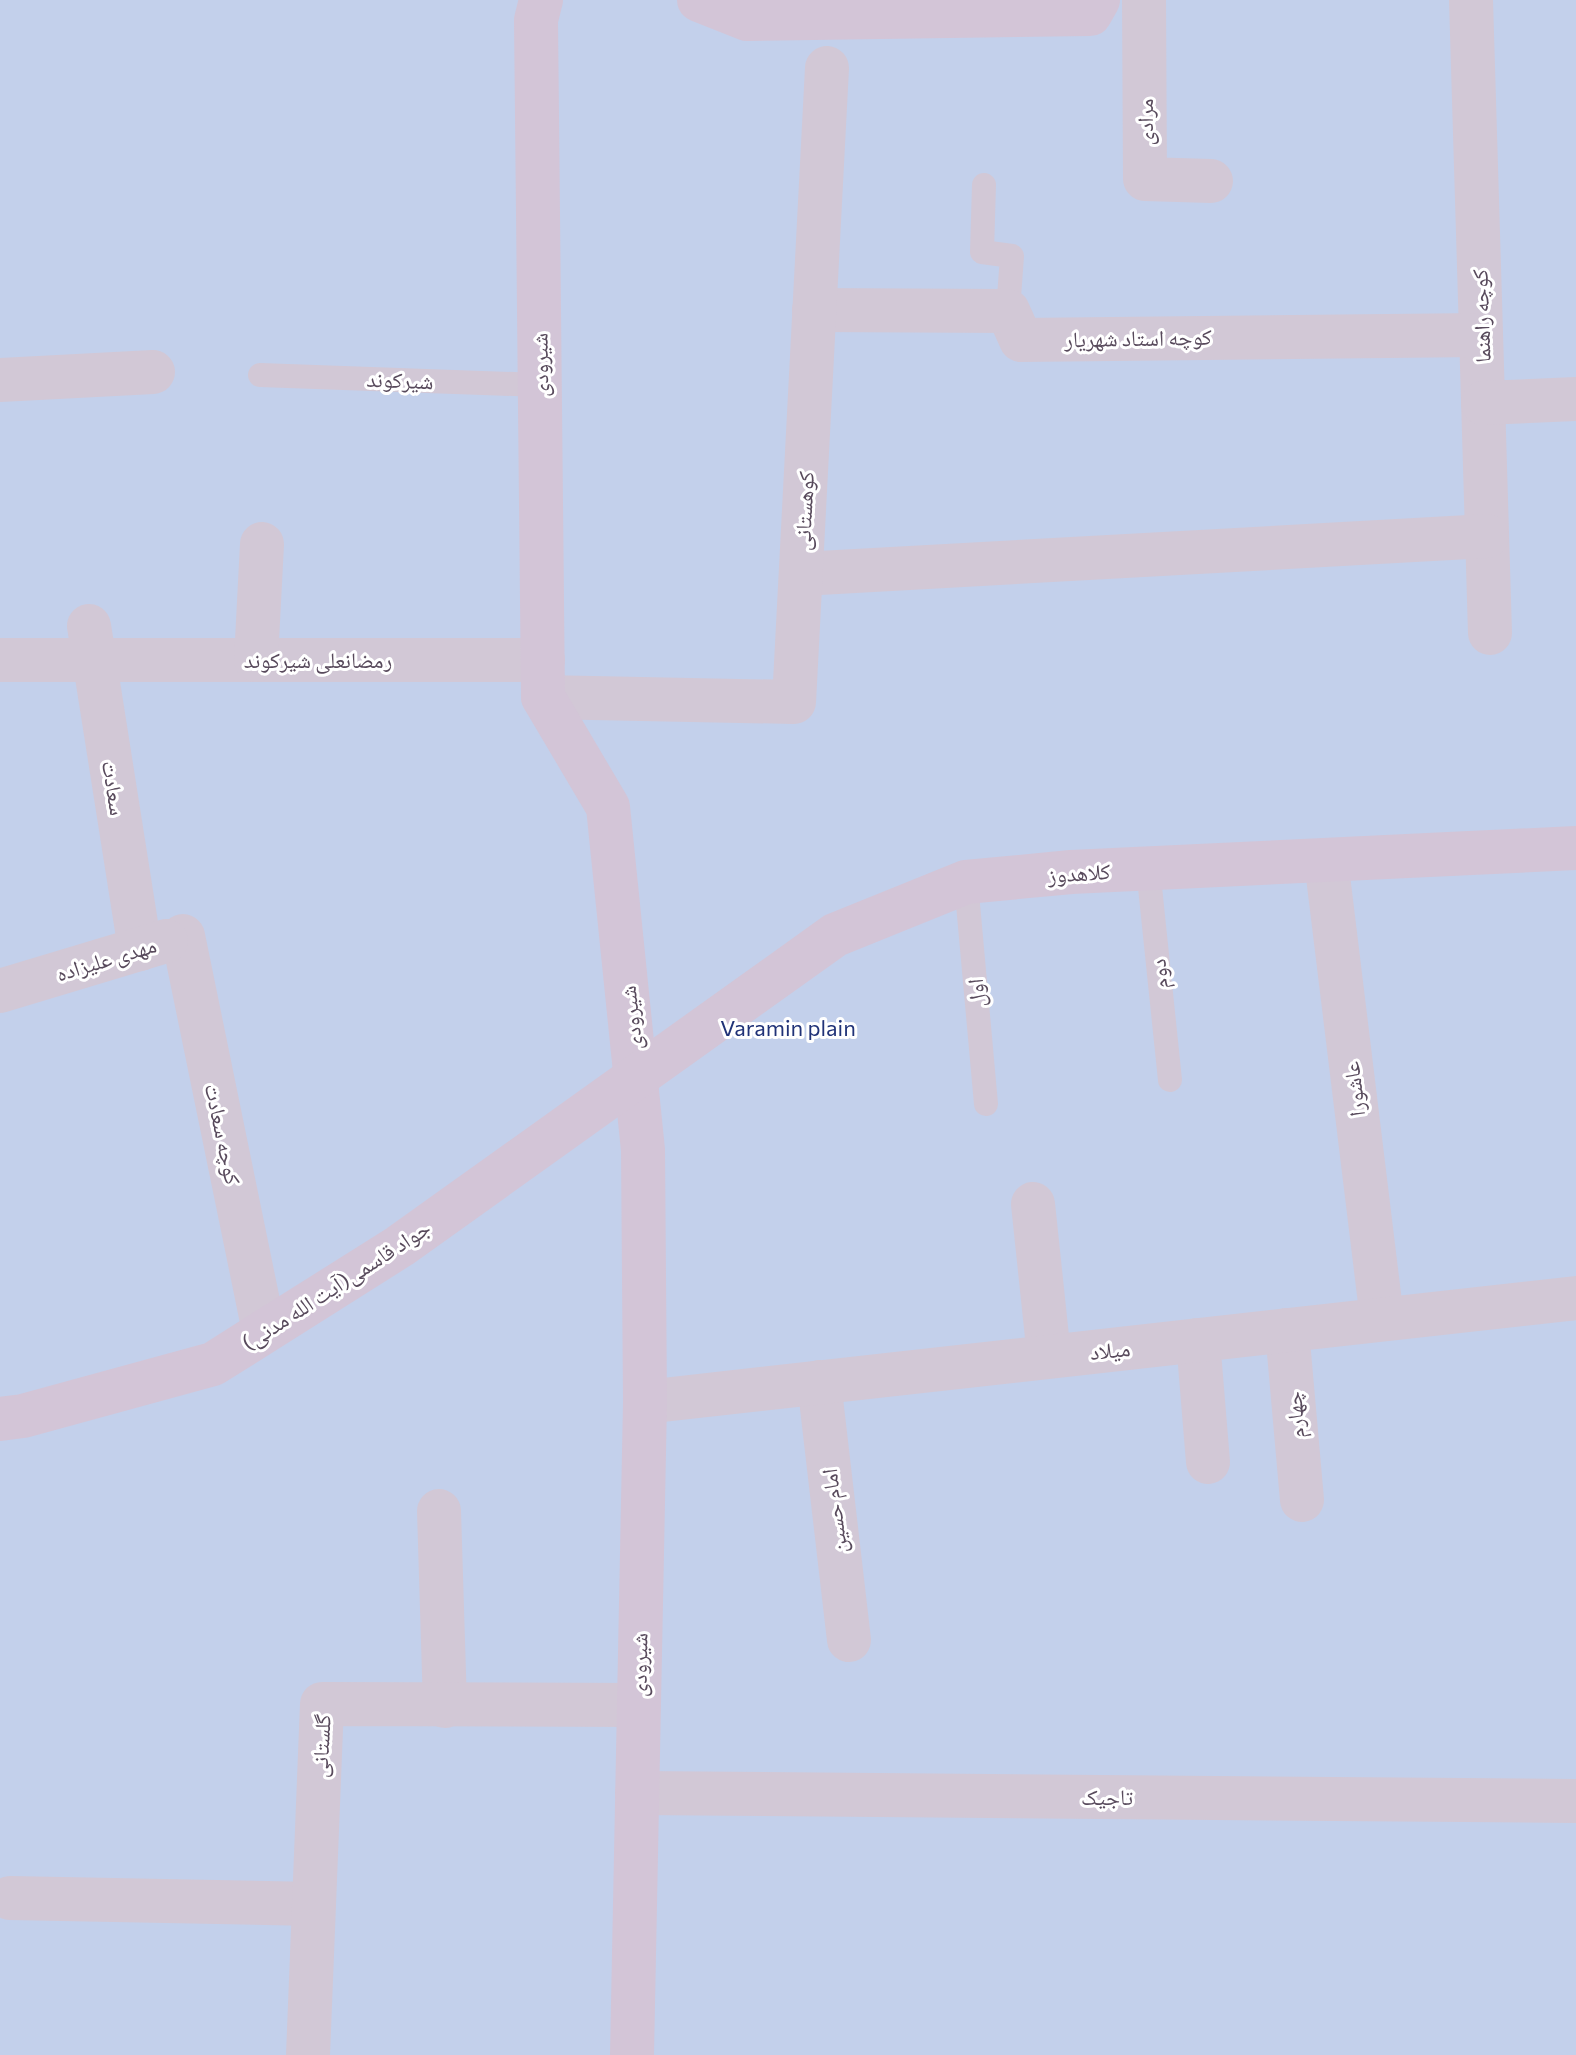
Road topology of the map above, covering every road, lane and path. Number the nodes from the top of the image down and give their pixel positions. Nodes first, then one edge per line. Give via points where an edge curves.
1 (541, 0) edge
2 (699, 0) edge
3 (1098, 0) edge
4 (1144, 0) edge
5 (1471, 0) edge
6 (827, 68) dead end
7 (1211, 181) dead end
8 (984, 185) dead end
9 (814, 310) junction
10 (1008, 311) junction
11 (1481, 335) junction
12 (153, 372) dead end
13 (260, 375) dead end
14 (0, 380) edge
15 (540, 385) junction
16 (1576, 399) edge
17 (1483, 403) junction
18 (1487, 536) junction
19 (262, 544) dead end
20 (801, 574) junction
21 (1490, 633) dead end
22 (91, 643) junction
23 (0, 660) edge
24 (256, 660) junction
25 (543, 678) junction
26 (1576, 848) edge
27 (1326, 860) junction
28 (1148, 868) junction
29 (966, 882) junction
30 (197, 932) joint
31 (140, 949) junction
32 (0, 991) edge
33 (637, 1077) junction
34 (1170, 1080) dead end
35 (986, 1104) dead end
36 (1033, 1204) dead end
37 (1576, 1298) edge
38 (1382, 1319) junction
39 (1287, 1330) junction
40 (264, 1331) junction
41 (1198, 1340) junction
42 (1049, 1356) junction
43 (819, 1382) junction
44 (645, 1402) junction
45 (0, 1419) edge
46 (1208, 1462) dead end
47 (1302, 1500) dead end
48 (439, 1511) dead end
49 (849, 1640) dead end
50 (638, 1705) junction
51 (445, 1706) junction
52 (637, 1793) junction
53 (1576, 1801) edge
54 (10, 1898) dead end
55 (314, 1904) junction
56 (308, 2055) edge
57 (632, 2055) edge

1 - 15 street, شیرودی via 536,20
2 - 3 street via 747,19 1090,14
4 - 7 street, مرادی via 1145,179
5 - 11 street, کوچه راهنما
6 - 9 street, کوهستانی
8 - 10 lane via 982,252 1012,256
9 - 10 street
9 - 20 street, کوهستانی
10 - 11 street, کوچه استاد شهریار via 1021,340
11 - 17 street, کوچه راهنما
12 - 14 street
13 - 15 lane, شیرکوند
15 - 25 street, شیرودی
16 - 17 street
17 - 18 street, کوچه راهنما
18 - 20 street
18 - 21 street, کوچه راهنما
19 - 24 street
20 - 25 street, کوهستانی via 794,702
22 - 23 street, رمضانعلی شیرکوند
22 - 24 street, رمضانعلی شیرکوند
22 - 31 street, سعادت
24 - 25 street, رمضانعلی شیرکوند
25 - 33 street, شیرودی via 608,807
26 - 27 street, کلاهدوز
27 - 28 street, کلاهدوز
27 - 38 street, عاشورا
28 - 29 street, کلاهدوز
28 - 34 lane, دوم
29 - 33 street, کلاهدوز via 835,935
29 - 35 lane, اول
30 - 31 street, مهدی علیزاده
30 - 40 street, کوچه سعادت
31 - 32 street, مهدی علیزاده
33 - 40 street, جواد قاسمی(آیت الله مدنی) via 400,1246
33 - 44 street, شیرودی via 643,1150
36 - 42 street
37 - 38 street, میلاد
38 - 39 street, میلاد
39 - 41 street, میلاد
39 - 47 street, چهارم
40 - 45 street, جواد قاسمی(آیت الله مدنی) via 213,1364
41 - 42 street, میلاد
41 - 46 street
42 - 43 street, میلاد
43 - 44 street, میلاد
43 - 49 street, امام حسین
44 - 50 street, شیرودی
48 - 51 street
50 - 51 street, گلستانی
50 - 52 street, شیرودی
51 - 55 street, گلستانی via 322,1704
52 - 53 street, تاجیک
52 - 57 street, شیرودی
54 - 55 street
55 - 56 street, گلستانی

